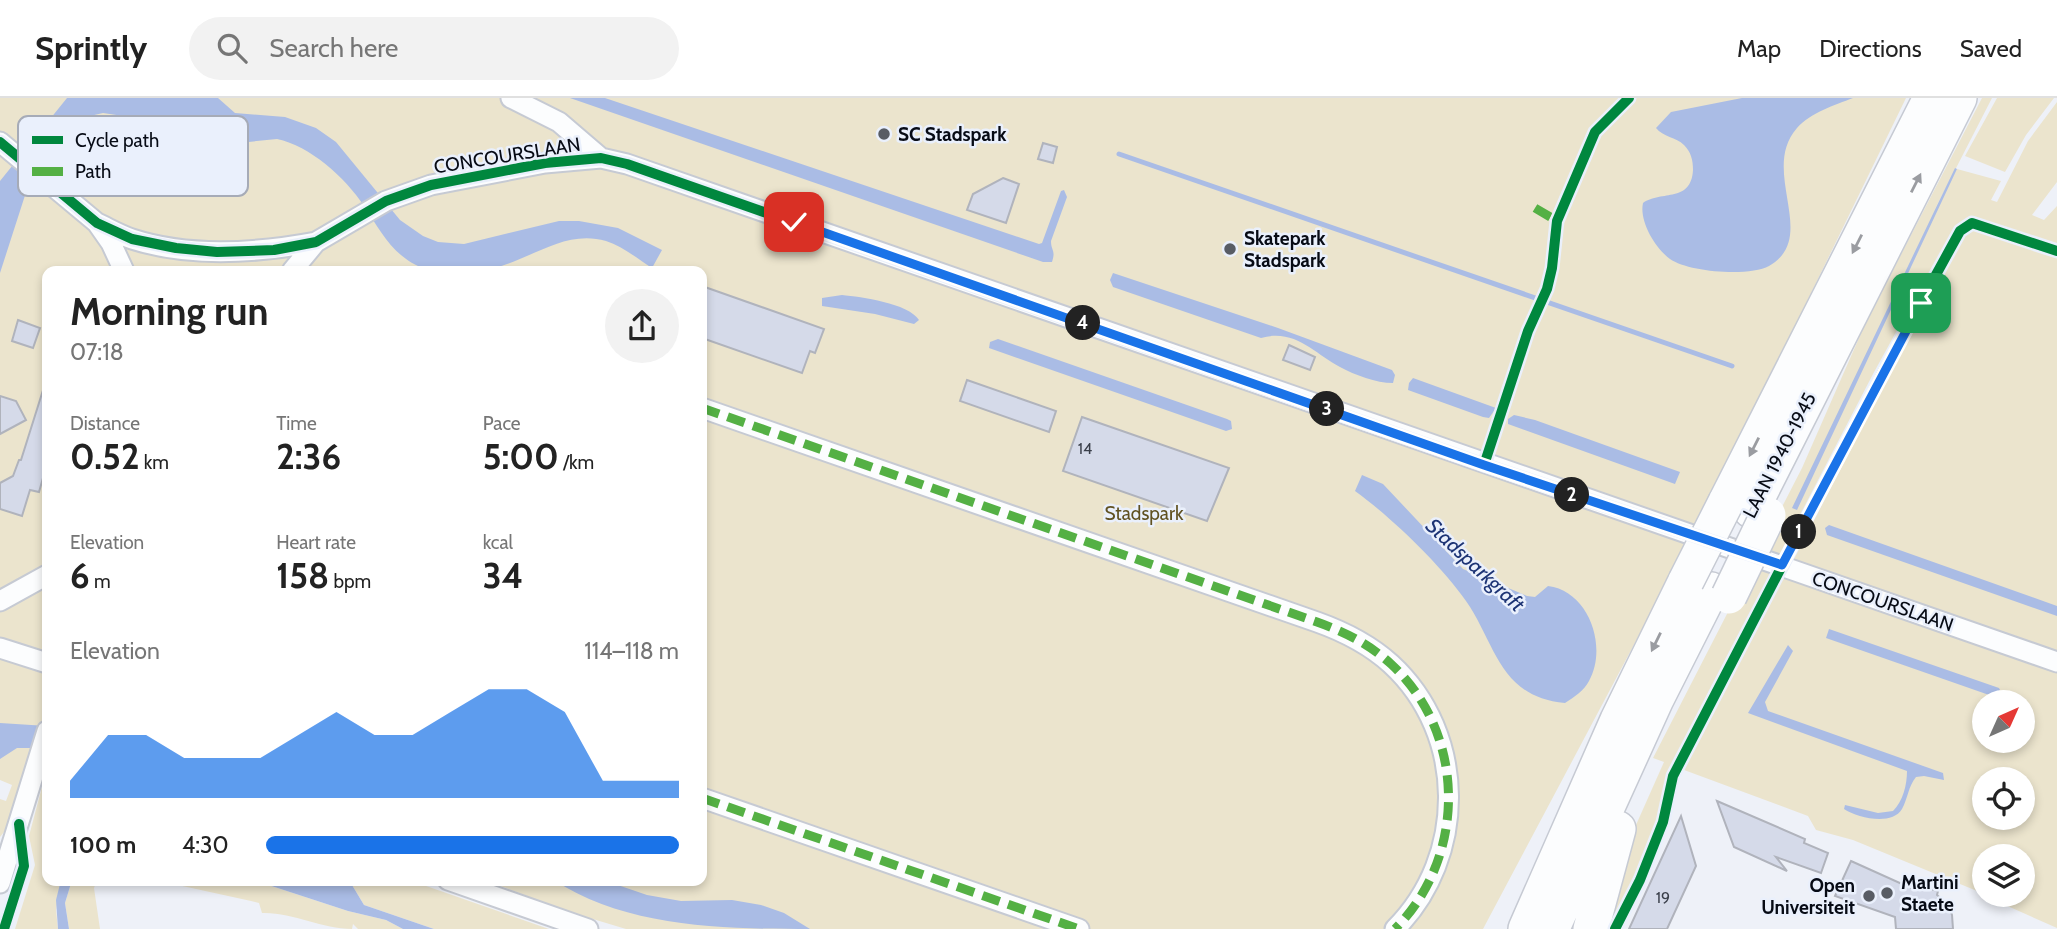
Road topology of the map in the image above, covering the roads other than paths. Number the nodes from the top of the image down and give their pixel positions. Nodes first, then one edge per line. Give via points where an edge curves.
1 (511, 98) edge
2 (1931, 98) edge
3 (1959, 98) edge
4 (601, 158) junction
5 (65, 196) edge
6 (97, 223) junction
7 (316, 242) junction
8 (122, 266) edge
9 (296, 266) edge
10 (707, 410) edge
11 (1748, 509) junction
12 (42, 578) edge
13 (1709, 589) junction
14 (0, 601) edge
15 (0, 649) edge
16 (42, 662) edge
17 (2057, 662) edge
18 (1618, 720) junction
19 (42, 747) edge
20 (707, 800) edge
21 (1618, 829) junction
22 (0, 883) edge
23 (465, 886) edge
24 (588, 929) edge
25 (1079, 929) edge
26 (1395, 929) edge
27 (1503, 929) edge
28 (1525, 929) edge
29 (1552, 929) edge
30 (1573, 929) edge
31 (1591, 929) edge

1 - 4 street via 559,122
2 -> 11 highway, LAAN 1940-1945
11 -> 3 highway, LAAN 1940-1945
4 - 7 street, CONCOURSLAAN via 545,163 431,185 386,201
4 - 17 street, CONCOURSLAAN
5 - 6 street
6 - 7 street via 132,239 190,249 274,250
6 - 8 street
7 - 9 street, CONCOURSLAAN
10 - 26 street via 1317,622 1376,652 1408,682 1432,720 1449,783 1447,827 1435,870 1415,906
11 - 13 highway, LAAN 1940-1945
12 - 14 street
13 -> 18 highway, LAAN 1940-1945
13 - 21 highway
13 - 29 highway, LAAN 1940-1945
15 - 16 street
18 - 27 highway
18 - 28 highway, LAAN 1940-1945
19 - 22 street
20 - 25 street
21 - 30 highway
21 - 31 highway
23 - 24 street

